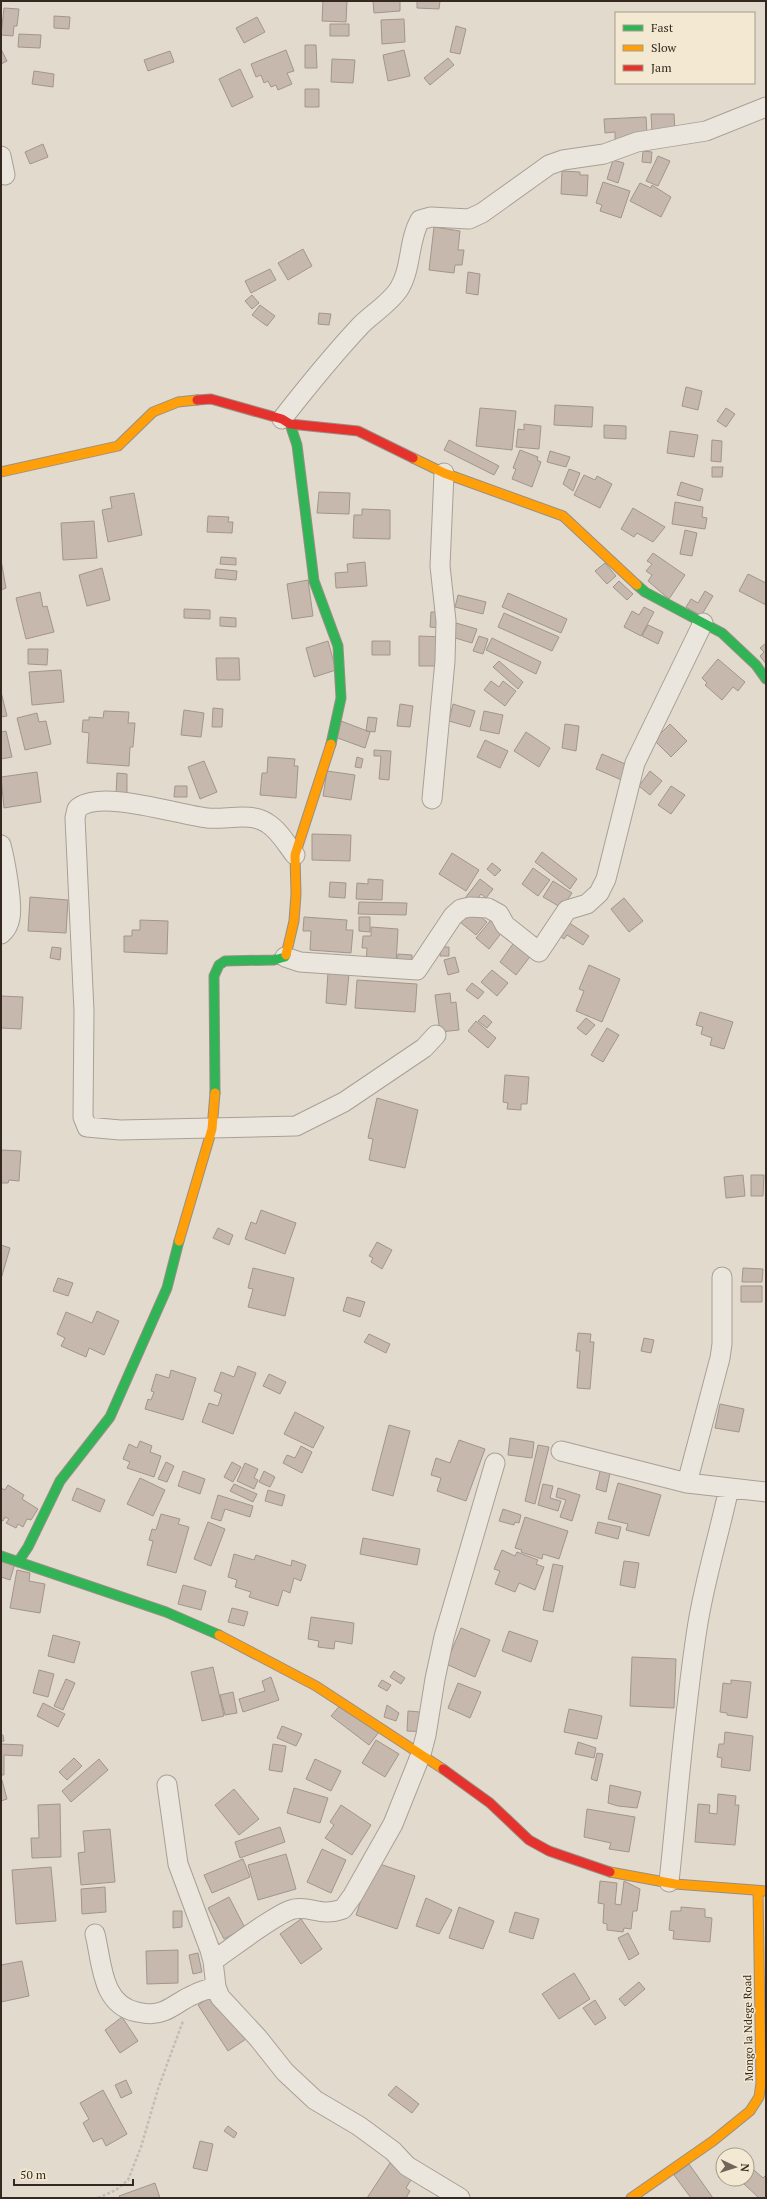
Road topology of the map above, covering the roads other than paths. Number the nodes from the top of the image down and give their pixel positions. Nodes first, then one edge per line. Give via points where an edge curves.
1 (766, 107) edge
2 (1, 156) edge
3 (5, 175) dead end
4 (286, 421) junction
5 (1, 472) edge
6 (444, 473) junction
7 (703, 623) junction
8 (766, 680) edge
9 (432, 799) dead end
10 (1, 845) edge
11 (295, 855) junction
12 (1, 934) edge
13 (285, 957) junction
14 (436, 1035) dead end
15 (212, 1129) junction
16 (722, 1277) dead end
17 (561, 1451) dead end
18 (495, 1463) dead end
19 (687, 1482) junction
20 (729, 1488) junction
21 (766, 1492) edge
22 (1, 1556) edge
23 (18, 1562) junction
24 (421, 1754) junction
25 (167, 1785) dead end
26 (669, 1882) junction
27 (762, 1891) edge
28 (95, 1934) dead end
29 (213, 1961) junction
30 (216, 1987) junction
31 (764, 2083) edge
32 (460, 2198) edge
33 (631, 2198) edge

1 - 4 street via 706,131 637,142 604,154 563,160 549,165 482,213 469,218 431,217 420,220 414,231 413,248 399,289 362,325
2 - 3 street
4 - 5 street via 211,399 178,402 153,412 118,446
4 - 6 street via 358,431
4 - 11 street via 297,445 314,581 338,646 342,698 331,743
6 - 7 street via 563,516 645,592
6 - 9 street via 440,566 446,621 445,661
7 - 8 street via 722,633 756,665
7 - 13 street via 635,763 606,879 599,893 587,904 567,910 539,952 505,925 499,914 488,908 470,907 461,909 453,916 417,970 300,962
10 - 12 street via 11,917
11 - 13 street via 294,921
11 - 15 street via 267,823 253,818 206,818 161,810 140,803 118,802 88,802 82,804 76,814 84,1011 83,1117 87,1127 120,1130
13 - 15 street via 274,960 225,961 216,971 213,1006 215,1092
14 - 15 street via 424,1048 344,1102 296,1126
15 - 23 street via 190,1199 167,1288 150,1330 110,1417 60,1481
16 - 19 street via 720,1358
17 - 19 street
18 - 24 street via 444,1637
19 - 20 street
20 - 21 street
20 - 26 street via 697,1630
22 - 23 street
23 - 24 street via 172,1614 232,1641 316,1686
24 - 26 street via 490,1803 529,1840 549,1851 604,1871 639,1879
24 - 29 street via 393,1824 343,1909 325,1914 303,1909 288,1911
25 - 29 street via 178,1864
26 - 27 street
27 - 31 street, Mongo la Ndege Road
28 - 30 street via 109,1993 119,2004 131,2011 153,2015 166,2011 193,1994
29 - 30 street
30 - 32 street via 220,1997 285,2072 315,2100 359,2126 407,2166
31 - 33 street, Mongo la Ndege Road via 750,2111 713,2141

